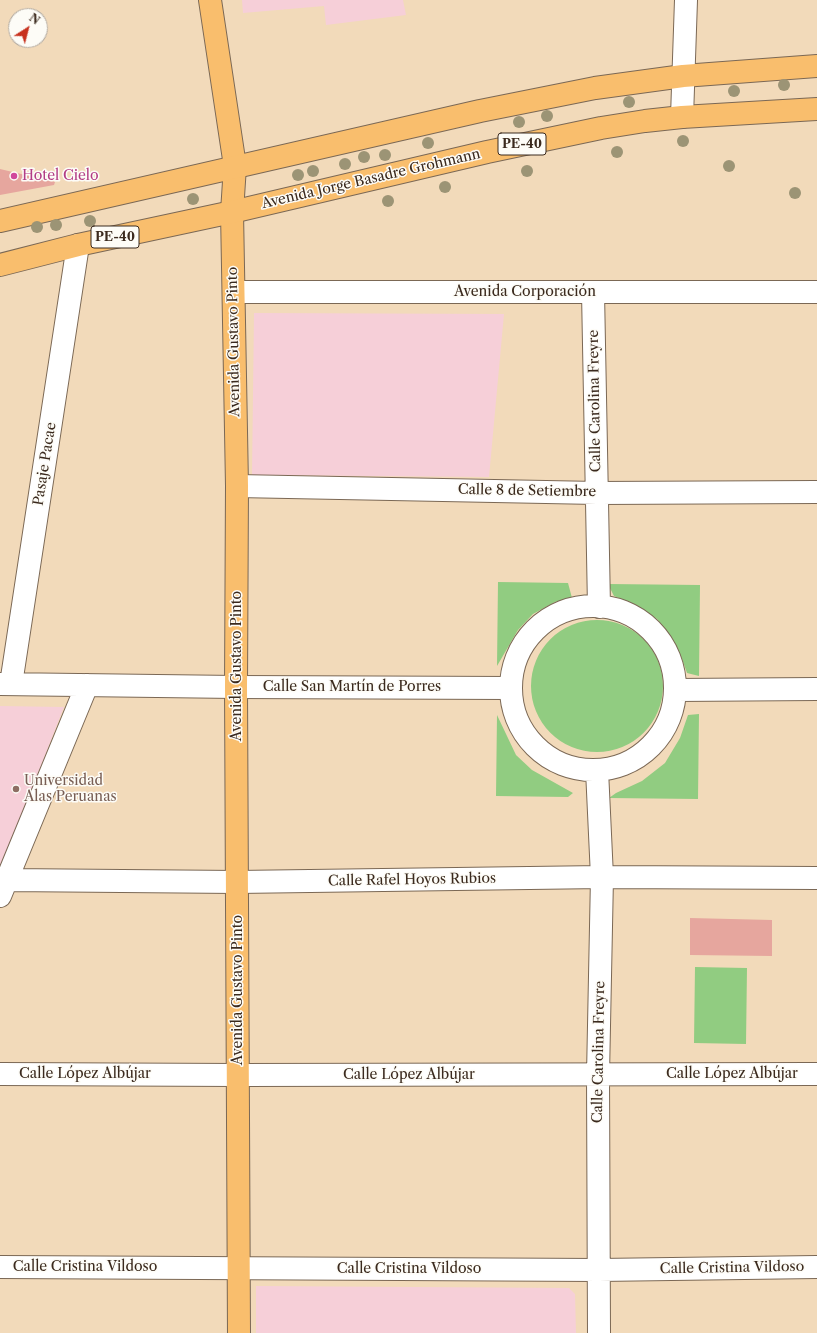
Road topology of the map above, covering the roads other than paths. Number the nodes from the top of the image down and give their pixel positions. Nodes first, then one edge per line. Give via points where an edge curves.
1 (210, 0) edge
2 (686, 0) edge
3 (817, 66) edge
4 (683, 76) junction
5 (817, 109) edge
6 (682, 117) junction
7 (234, 166) junction
8 (232, 212) junction
9 (0, 221) edge
10 (78, 245) junction
11 (0, 266) edge
12 (234, 292) junction
13 (594, 292) junction
14 (817, 292) edge
15 (237, 486) junction
16 (817, 492) edge
17 (597, 493) junction
18 (599, 607) junction
19 (6, 684) edge
20 (87, 685) junction
21 (236, 687) junction
22 (511, 688) junction
23 (817, 689) edge
24 (676, 690) junction
25 (597, 770) junction
26 (602, 877) junction
27 (817, 878) edge
28 (237, 882) junction
29 (3, 888) edge
30 (0, 1074) edge
31 (817, 1074) edge
32 (239, 1075) junction
33 (598, 1075) junction
34 (0, 1267) edge
35 (817, 1267) edge
36 (239, 1268) junction
37 (599, 1270) junction
38 (239, 1333) edge
39 (599, 1333) edge

1 - 7 main road, Avenida Gustavo Pinto
2 - 4 street
3 - 4 main road
4 - 6 street
4 - 7 main road via 595,88 480,111
5 - 6 main road, Avenida Jorge Basadre Grohmann / PE-40
6 - 8 main road, Avenida Jorge Basadre Grohmann / PE-40 via 568,134
7 - 8 main road, Avenida Gustavo Pinto
7 - 9 main road
8 - 10 main road, Avenida Jorge Basadre Grohmann / PE-40
8 - 12 main road, Avenida Gustavo Pinto
10 - 11 main road, Avenida Jorge Basadre Grohmann / PE-40
10 - 19 street, Pasaje Pacae
12 - 13 street, Avenida Corporación
12 - 15 main road, Avenida Gustavo Pinto
13 - 14 street, Avenida Corporación
13 - 17 street, Calle Carolina Freyre
15 - 17 street, Calle 8 de Setiembre
15 - 21 main road, Avenida Gustavo Pinto
16 - 17 street, Calle 8 de Setiembre
17 - 18 street, Calle Carolina Freyre
18 - 22 street via 582,607 566,611 537,628 518,655
18 - 24 street via 615,609 631,616 655,635 671,661
19 - 20 street, Calle San Martín de Porres
20 - 21 street, Calle San Martín de Porres
20 - 29 street
21 - 22 street, Calle San Martín de Porres
21 - 28 main road, Avenida Gustavo Pinto
22 - 25 street via 518,720 536,747 549,758 564,765
23 - 24 street
24 - 25 street via 670,719 654,744 629,763
25 - 26 street, Calle Carolina Freyre
26 - 27 street, Calle Rafel Hoyos Rubios
26 - 28 street, Calle Rafel Hoyos Rubios
26 - 33 street, Calle Carolina Freyre
28 - 29 street, Calle Rafel Hoyos Rubios
28 - 32 main road, Avenida Gustavo Pinto
30 - 32 street, Calle López Albújar
31 - 33 street, Calle López Albújar
32 - 33 street, Calle López Albújar
32 - 36 main road, Avenida Gustavo Pinto
33 - 37 street, Calle Carolina Freyre
34 - 36 street, Calle Cristina Vildoso
35 - 37 street, Calle Cristina Vildoso
36 - 37 street, Calle Cristina Vildoso
36 - 38 main road, Avenida Gustavo Pinto
37 - 39 street, Calle Carolina Freyre

